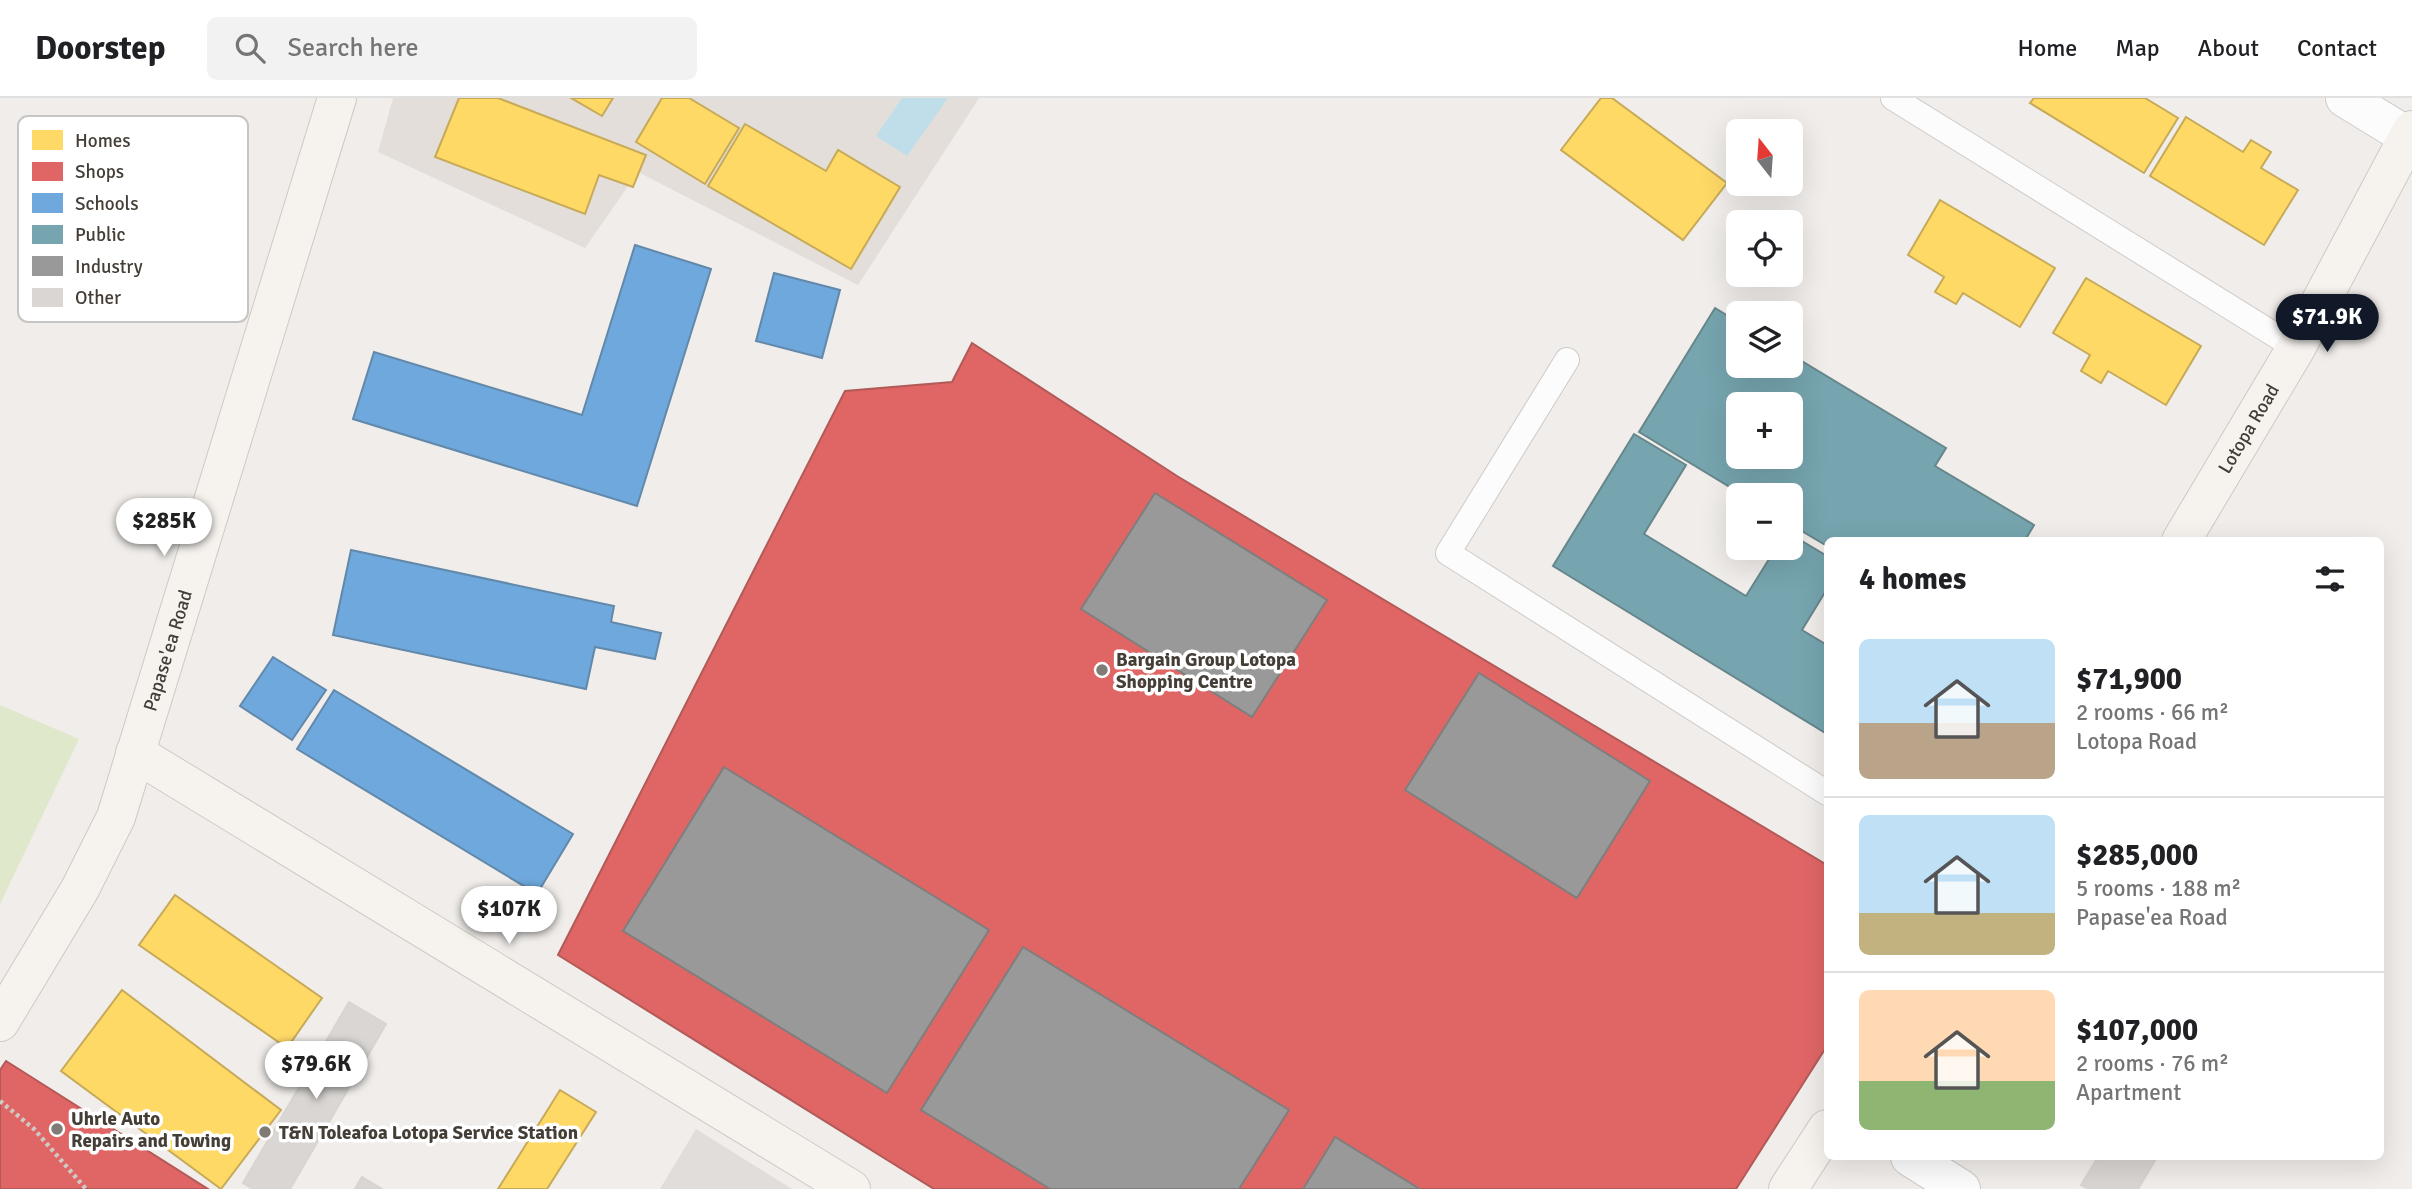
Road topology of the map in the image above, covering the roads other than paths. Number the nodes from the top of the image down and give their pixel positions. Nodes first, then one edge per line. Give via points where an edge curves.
1 (337, 98) edge
2 (1893, 98) edge
3 (2345, 98) edge
4 (2411, 135) edge
5 (2296, 348) junction
6 (1567, 360) dead end
7 (2183, 537) edge
8 (135, 753) junction
9 (1824, 791) edge
10 (0, 1022) edge
11 (1824, 1134) edge
12 (1915, 1160) edge
13 (852, 1189) edge
14 (1788, 1189) edge
15 (1961, 1189) edge

1 - 8 street, Papase'ea Road
2 - 5 lane
3 - 4 street
4 - 5 street, Lotopa Road
5 - 7 street, Lotopa Road
6 - 9 lane via 1448,553
8 - 10 street, Papase'ea Road via 116,817 80,889
8 - 13 street
11 - 14 street
12 - 15 street

